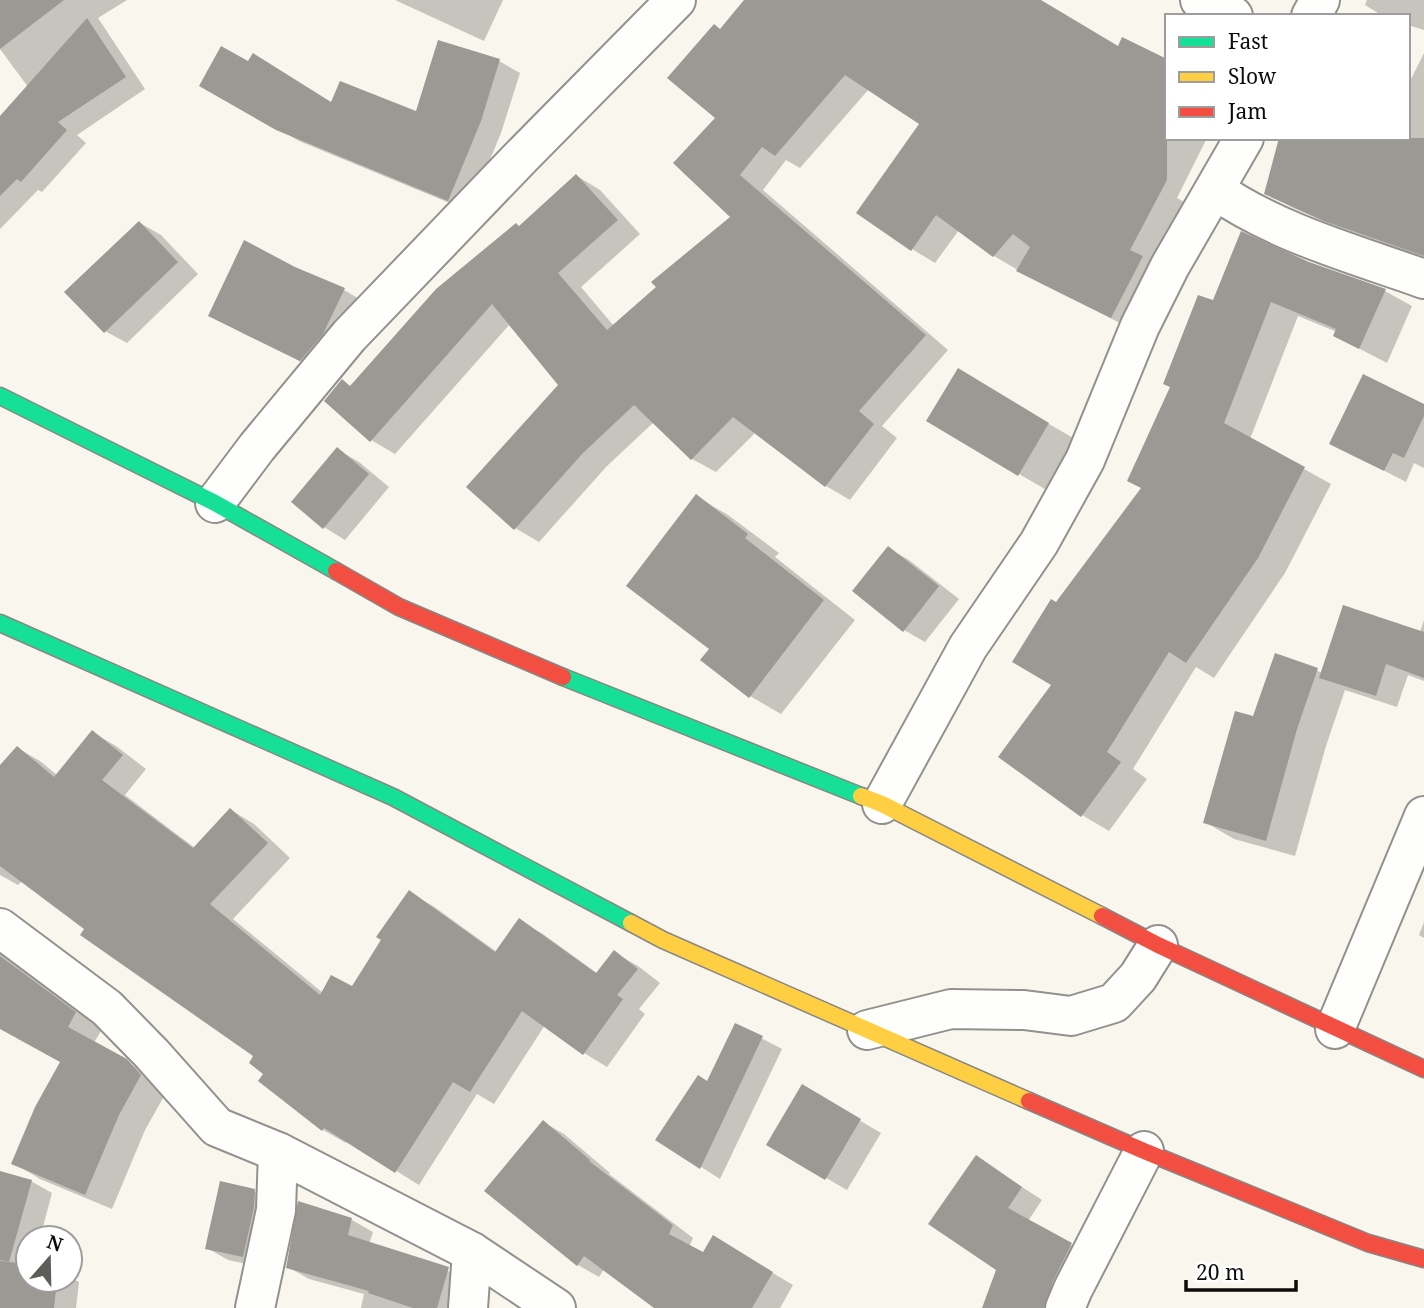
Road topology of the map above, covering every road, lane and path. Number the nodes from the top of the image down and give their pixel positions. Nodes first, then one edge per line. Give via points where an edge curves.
1 (676, 0) edge
2 (1200, 0) edge
3 (1229, 14) edge
4 (1243, 140) edge
5 (1215, 190) junction
6 (1424, 279) edge
7 (0, 396) edge
8 (215, 503) junction
9 (0, 624) edge
10 (882, 804) junction
11 (1424, 816) edge
12 (0, 928) edge
13 (1158, 945) junction
14 (1335, 1029) junction
15 (867, 1030) junction
16 (1424, 1069) edge
17 (1144, 1151) junction
18 (278, 1152) junction
19 (472, 1252) junction
20 (1424, 1259) edge
21 (255, 1308) edge
22 (468, 1308) edge
23 (556, 1308) edge
24 (1065, 1308) edge

1 - 8 street via 349,336
2 - 3 street
4 - 5 street
5 - 6 street via 1295,233
5 - 10 street via 1140,326 1072,484 1039,543 968,647
7 - 8 street
8 - 10 street via 399,607 601,694
9 - 15 street via 393,797 663,940
10 - 13 street
11 - 14 street
12 - 18 street via 107,1009 217,1127
13 - 14 street
13 - 15 street via 1114,1003 1070,1016 951,1009
14 - 16 street
15 - 17 street
17 - 20 street via 1368,1243
17 - 24 street
18 - 19 street
18 - 21 street via 276,1210
19 - 22 street
19 - 23 street

